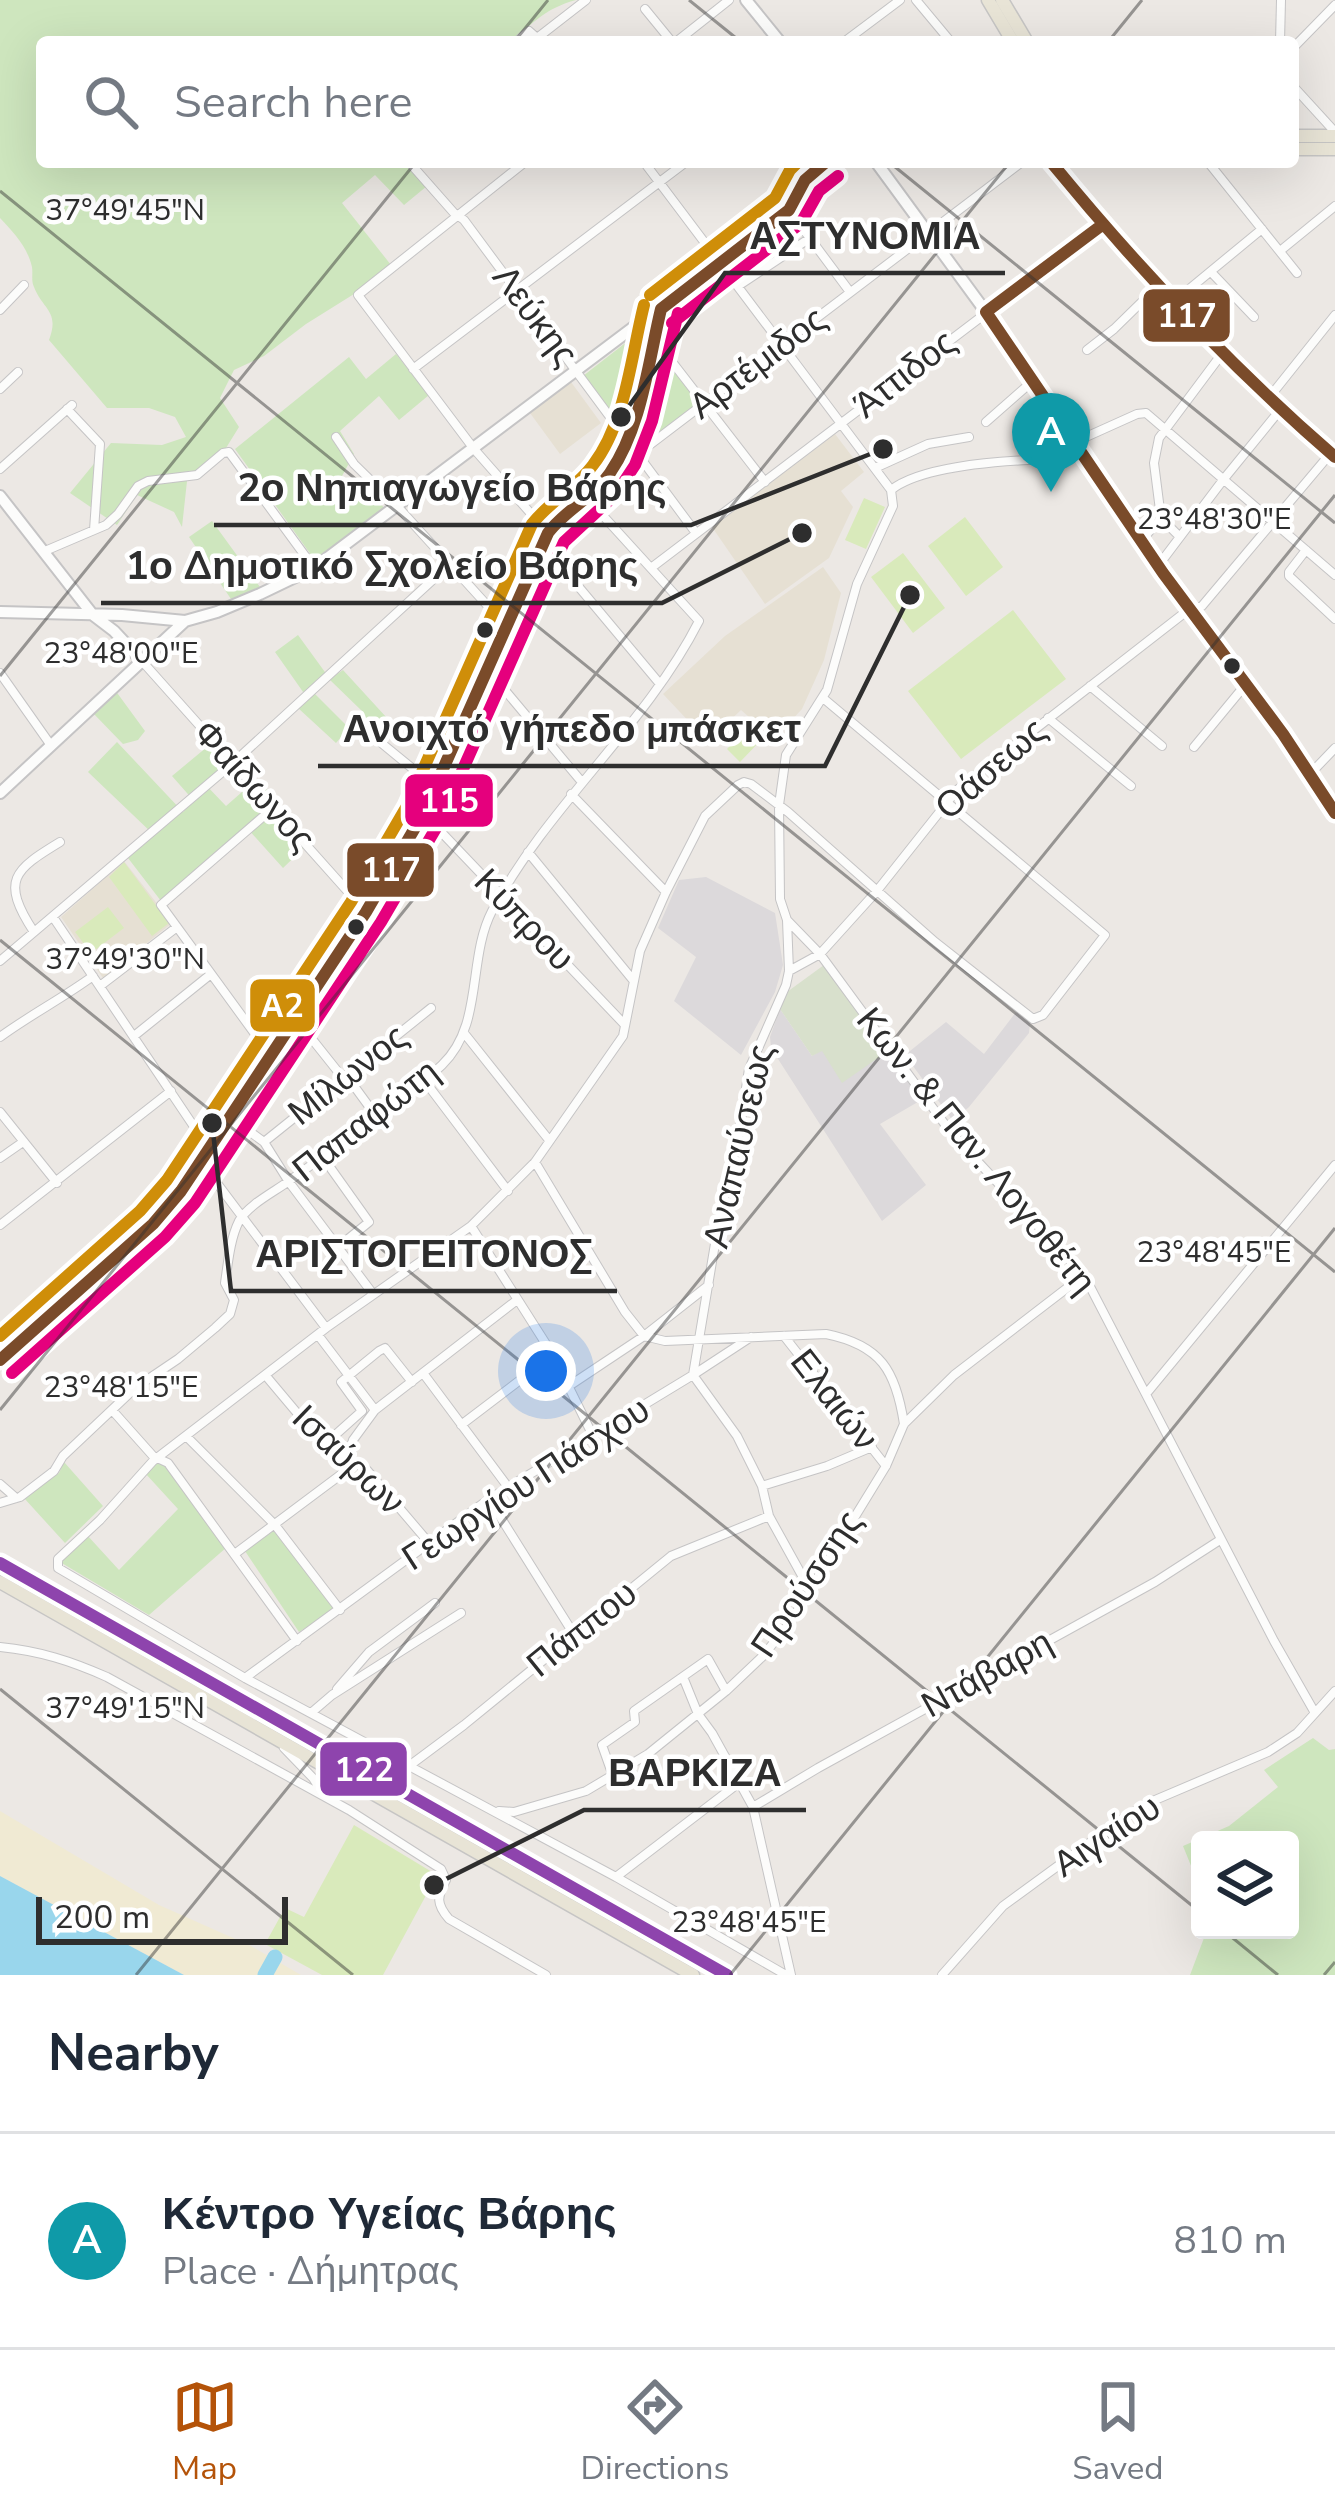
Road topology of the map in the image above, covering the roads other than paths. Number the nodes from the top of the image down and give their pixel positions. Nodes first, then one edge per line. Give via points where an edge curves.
1 (586, 0) edge
2 (729, 0) edge
3 (746, 0) edge
4 (900, 0) edge
5 (916, 0) edge
6 (988, 0) edge
7 (1003, 0) edge
8 (1281, 0) edge
9 (1335, 5) edge
10 (646, 9) dead end
11 (540, 36) edge
12 (669, 36) edge
13 (682, 36) edge
14 (775, 36) edge
15 (852, 36) edge
16 (946, 36) edge
17 (1009, 36) edge
18 (1024, 36) edge
19 (1280, 36) edge
20 (1299, 42) edge
21 (1299, 93) edge
22 (1335, 134) edge
23 (1299, 136) edge
24 (1299, 149) edge
25 (1335, 149) edge
26 (415, 168) edge
27 (517, 168) edge
28 (648, 168) edge
29 (677, 168) edge
30 (796, 168) edge
31 (820, 168) edge
32 (880, 168) edge
33 (1014, 168) edge
34 (1056, 168) edge
35 (1213, 168) edge
36 (658, 181) junction
37 (806, 181) junction
38 (1335, 206) edge
39 (789, 210) junction
40 (458, 215) junction
41 (1102, 225) junction
42 (1262, 229) junction
43 (929, 234) junction
44 (810, 238) junction
45 (1280, 251) junction
46 (720, 263) junction
47 (1210, 272) junction
48 (1298, 273) dead end
49 (24, 285) dead end
50 (738, 286) junction
51 (1157, 287) junction
52 (516, 290) junction
53 (850, 292) junction
54 (1171, 304) junction
55 (661, 309) junction
56 (0, 310) edge
57 (986, 312) junction
58 (1335, 315) edge
59 (1254, 317) dead end
60 (642, 323) junction
61 (653, 337) junction
62 (782, 345) junction
63 (1087, 350) dead end
64 (1221, 356) junction
65 (412, 369) junction
66 (577, 371) junction
67 (18, 372) dead end
68 (1035, 379) junction
69 (0, 389) edge
70 (1268, 399) junction
71 (704, 404) junction
72 (1280, 410) junction
73 (986, 422) dead end
74 (841, 424) junction
75 (1165, 427) junction
76 (336, 437) dead end
77 (969, 437) dead end
78 (1077, 441) junction
79 (627, 442) junction
80 (474, 448) junction
81 (1334, 453) edge
82 (637, 454) junction
83 (1086, 456) junction
84 (0, 469) edge
85 (875, 469) junction
86 (608, 477) junction
87 (1223, 480) junction
88 (765, 482) junction
89 (891, 490) junction
90 (0, 496) edge
91 (586, 497) junction
92 (397, 506) junction
93 (1161, 518) junction
94 (1273, 520) junction
95 (94, 530) junction
96 (696, 533) junction
97 (1180, 537) junction
98 (545, 538) junction
99 (1142, 541) junction
100 (1306, 550) junction
101 (45, 551) junction
102 (450, 564) junction
103 (1158, 566) junction
104 (314, 568) junction
105 (651, 568) junction
106 (1335, 575) edge
107 (0, 612) edge
108 (1190, 612) junction
109 (122, 614) junction
110 (93, 615) junction
111 (1335, 619) edge
112 (184, 621) junction
113 (506, 626) junction
114 (114, 631) junction
115 (141, 660) junction
116 (487, 669) junction
117 (0, 674) edge
118 (660, 684) junction
119 (1246, 684) junction
120 (1090, 686) junction
121 (823, 698) junction
122 (1048, 718) junction
123 (374, 737) dead end
124 (50, 744) junction
125 (1162, 746) dead end
126 (1194, 747) dead end
127 (1335, 748) edge
128 (233, 763) junction
129 (1311, 773) junction
130 (581, 782) junction
131 (1131, 786) dead end
132 (435, 787) junction
133 (0, 793) edge
134 (571, 794) junction
135 (947, 800) junction
136 (779, 805) junction
137 (273, 808) junction
138 (1335, 813) edge
139 (423, 814) junction
140 (60, 842) dead end
141 (528, 852) junction
142 (666, 892) junction
143 (877, 892) junction
144 (500, 896) junction
145 (366, 912) junction
146 (52, 917) junction
147 (787, 920) junction
148 (177, 927) junction
149 (34, 932) junction
150 (820, 954) junction
151 (0, 961) edge
152 (788, 970) junction
153 (211, 974) junction
154 (94, 976) junction
155 (633, 980) junction
156 (100, 986) junction
157 (431, 1008) dead end
158 (296, 1019) junction
159 (626, 1026) junction
160 (464, 1033) junction
161 (0, 1036) edge
162 (134, 1036) junction
163 (271, 1057) junction
164 (344, 1076) junction
165 (424, 1080) junction
166 (171, 1091) junction
167 (0, 1112) edge
168 (376, 1116) junction
169 (230, 1118) junction
170 (549, 1140) junction
171 (23, 1142) junction
172 (264, 1142) junction
173 (210, 1150) junction
174 (322, 1156) junction
175 (0, 1158) edge
176 (201, 1162) junction
177 (535, 1162) junction
178 (1334, 1168) edge
179 (289, 1182) junction
180 (56, 1183) junction
181 (508, 1191) junction
182 (241, 1216) junction
183 (0, 1225) edge
184 (471, 1226) junction
185 (337, 1248) junction
186 (1084, 1275) junction
187 (709, 1285) junction
188 (373, 1294) junction
189 (518, 1300) junction
190 (326, 1328) junction
191 (318, 1335) junction
192 (783, 1335) junction
193 (644, 1336) junction
194 (752, 1337) junction
195 (700, 1340) junction
196 (553, 1355) junction
197 (0, 1360) edge
198 (423, 1373) junction
199 (349, 1375) junction
200 (693, 1375) junction
201 (266, 1376) junction
202 (412, 1382) junction
203 (569, 1386) junction
204 (1146, 1394) junction
205 (112, 1410) junction
206 (376, 1410) junction
207 (461, 1424) junction
208 (904, 1424) junction
209 (593, 1436) junction
210 (187, 1437) junction
211 (324, 1445) junction
212 (872, 1447) junction
213 (159, 1458) junction
214 (346, 1460) junction
215 (886, 1466) junction
216 (0, 1484) edge
217 (508, 1486) junction
218 (762, 1486) junction
219 (16, 1498) junction
220 (489, 1498) junction
221 (0, 1503) edge
222 (769, 1516) junction
223 (274, 1525) junction
224 (1220, 1539) junction
225 (430, 1544) junction
226 (236, 1553) junction
227 (0, 1563) edge
228 (0, 1582) edge
229 (810, 1590) junction
230 (435, 1604) dead end
231 (340, 1610) junction
232 (461, 1613) dead end
233 (575, 1636) junction
234 (297, 1641) junction
235 (0, 1647) edge
236 (683, 1677) junction
237 (245, 1678) junction
238 (1335, 1690) edge
239 (726, 1691) junction
240 (332, 1695) junction
241 (311, 1713) junction
242 (1315, 1713) junction
243 (698, 1714) junction
244 (276, 1738) junction
245 (409, 1766) junction
246 (613, 1776) junction
247 (740, 1782) junction
248 (323, 1795) junction
249 (753, 1807) junction
250 (492, 1810) junction
251 (616, 1877) junction
252 (546, 1975) edge
253 (693, 1975) edge
254 (727, 1975) edge
255 (789, 1975) edge
256 (942, 1975) edge

1 - 11 street
2 - 13 street
3 - 14 street
4 - 15 street
5 - 16 street
6 - 17 main road
7 - 18 main road
8 - 19 street
9 - 20 street
10 - 12 street
21 - 22 street
22 - 23 main road
24 - 25 main road
26 - 40 street, Λεύκης
27 - 40 street
28 - 36 street
29 - 36 street
30 - 37 street
31 - 37 street
32 - 43 street
33 - 43 street, Αρτέμιδος
34 - 41 street
35 - 42 street
36 - 46 street
36 - 52 street
37 - 39 street
38 - 45 street
39 - 44 street
39 - 46 street
40 - 52 street, Λεύκης
40 - 65 street via 358,295
41 - 51 street
41 - 57 street, Άττιδος
42 - 45 street
42 - 47 street
43 - 53 street, Αρτέμιδος
43 - 57 street
44 - 50 street
44 - 53 street
45 - 48 street
46 - 50 street
46 - 55 street
47 - 54 street
47 - 59 street
49 - 56 street
50 - 62 street
51 - 54 street
51 - 63 street
52 - 65 street
52 - 66 street, Λεύκης
53 - 62 street, Αρτέμιδος
54 - 64 street
55 - 60 street
55 - 61 street
57 - 68 street
57 - 74 street, Άττιδος
58 - 70 street
60 - 61 street
60 - 66 street
61 - 71 street
61 - 79 street
62 - 71 street, Αρτέμιδος
62 - 74 street
64 - 70 street
64 - 75 street
65 - 80 street
66 - 79 street, Λεύκης
66 - 80 street
67 - 69 street
68 - 73 street
68 - 78 street
70 - 72 street
71 - 82 street, Αρτέμιδος
71 - 88 street
72 - 81 street
72 - 87 street
74 - 85 street
74 - 88 street, Άττιδος
75 - 78 street via 1137,414
75 - 87 street
75 - 93 street via 1155,449
76 - 92 street
77 - 85 street via 928,444
78 - 83 street
79 - 82 street, Λεύκης
79 - 86 street
80 - 92 street
80 - 98 street
81 - 94 street, Οάσεως
82 - 86 street, Αρτέμιδος
82 - 96 street, Λεύκης
83 - 89 street via 927,474
83 - 99 street
84 - 95 street via 69,407 100,444
85 - 89 street
86 - 91 street
87 - 94 street
87 - 97 street
88 - 96 street, Άττιδος
89 - 121 street, Αναπαύσεως via 893,506 857,584
90 - 101 street
91 - 98 street
91 - 105 street
92 - 102 street
92 - 104 street
93 - 97 street
93 - 99 street
94 - 100 street
94 - 108 street, Οάσεως
95 - 101 street
95 - 104 street via 138,486 197,475 229,452
96 - 105 street, Άττιδος
97 - 103 street
98 - 113 street
98 - 118 street
99 - 103 street
100 - 106 street
100 - 111 street via 1289,576
101 - 110 street
102 - 113 street
102 - 128 street
103 - 108 street
104 - 112 street
105 - 118 street, Παπαφώτη via 699,621
107 - 110 street
108 - 119 street
108 - 120 street, Οάσεως
109 - 110 street
109 - 112 street
109 - 114 street
110 - 114 street
112 - 115 street
113 - 116 street
114 - 115 street
115 - 124 street
115 - 128 street, Φαίδωνος
116 - 130 street
116 - 132 street
117 - 124 street
118 - 130 street, Παπαφώτη
119 - 126 street
119 - 129 street
120 - 122 street, Οάσεως
120 - 125 street
121 - 135 street
121 - 136 street, Αναπαύσεως via 786,755
122 - 131 street
122 - 135 street, Οάσεως
123 - 132 street
124 - 133 street
127 - 129 street
128 - 137 street, Φαίδωνος
128 - 146 street
129 - 138 street
130 - 134 street, Παπαφώτη
132 - 139 street
134 - 141 street, Παπαφώτη
134 - 142 street
135 - 143 street, Οάσεως
135 - 143 street via 1105,935 1100,944 1033,1019
136 - 142 street via 739,784 705,816
136 - 143 street
136 - 147 street, Αναπαύσεως
137 - 145 street, Φαίδωνος
137 - 148 street via 161,905
139 - 144 street, Κύπρου
139 - 145 street
140 - 149 street via 12,879
141 - 144 street, Παπαφώτη
141 - 155 street
142 - 155 street
143 - 150 street, Οάσεως
144 - 159 street, Κύπρου
144 - 160 street, Παπαφώτη via 483,931
145 - 158 street
146 - 149 street
146 - 154 street
147 - 150 street, Κων. & Παν. Λογοθέτη
147 - 152 street, Αναπαύσεως
148 - 153 street
148 - 156 street
149 - 151 street
150 - 152 street
150 - 186 street, Κων. & Παν. Λογοθέτη via 952,1134
152 - 187 street, Αναπαύσεως via 748,1069
153 - 162 street
153 - 163 street
154 - 156 street
154 - 161 street
155 - 159 street
156 - 162 street
157 - 164 street, Μίλωνος
158 - 163 street
158 - 164 street
159 - 170 street
160 - 165 street, Παπαφώτη
160 - 170 street
162 - 166 street
163 - 169 street
164 - 168 street
164 - 172 street, Μίλωνος
165 - 168 street, Παπαφώτη
165 - 181 street
166 - 173 street
166 - 180 street
167 - 171 street
168 - 174 street, Παπαφώτη
169 - 172 street
169 - 173 street
170 - 177 street
171 - 175 street
171 - 180 street
172 - 179 street
173 - 176 street
174 - 179 street, Παπαφώτη
174 - 185 street via 369,1222
176 - 182 street
176 - 197 street via 152,1224
177 - 181 street
177 - 193 street
178 - 204 street
179 - 182 street, Παπαφώτη
179 - 185 street
180 - 183 street
181 - 184 street
182 - 190 street
182 - 205 street via 225,1283 234,1300 230,1314
184 - 188 street
184 - 189 street
185 - 188 street
186 - 204 street, Κων. & Παν. Λογοθέτη
186 - 208 street
187 - 193 street
187 - 195 street, Αναπαύσεως
188 - 190 street
189 - 196 street
189 - 198 street
190 - 191 street
191 - 199 street
191 - 201 street
192 - 194 street
192 - 208 street via 826,1334 871,1349 899,1392
192 - 212 street, Ελαιών
193 - 195 street
193 - 203 street
194 - 195 street
194 - 200 street, Γεωργίου Πάσχου
195 - 200 street, Αναπαύσεως
196 - 203 street
196 - 207 street
198 - 202 street
198 - 207 street
199 - 202 street via 385,1348
199 - 206 street
199 - 211 street via 341,1382 362,1412
200 - 209 street, Γεωργίου Πάσχου
200 - 218 street
201 - 210 street
201 - 211 street, Ισαύρων
202 - 206 street
203 - 209 street
204 - 224 street, Κων. & Παν. Λογοθέτη
205 - 213 street
205 - 219 street
206 - 214 street
207 - 217 street
208 - 215 street, Προύσσης
209 - 217 street, Γεωργίου Πάσχου
210 - 213 street
210 - 223 street
211 - 214 street, Ισαύρων
212 - 215 street, Ελαιών
212 - 218 street
213 - 226 street
213 - 237 street via 58,1559 58,1568
214 - 223 street via 343,1473
214 - 225 street, Ισαύρων via 367,1470
215 - 229 street, Προύσσης
216 - 219 street
217 - 220 street, Γεωργίου Πάσχου
218 - 222 street
219 - 221 street
220 - 225 street, Γεωργίου Πάσχου
220 - 233 street
222 - 229 street
222 - 233 street, Πάππου via 671,1556
223 - 226 street
223 - 231 street
224 - 242 street, Κων. & Παν. Λογοθέτη
224 - 249 street, Ντάβαρη
225 - 231 street, Γεωργίου Πάσχου
226 - 234 street
227 - 254 main road
228 - 244 main road
229 - 239 street, Προύσσης via 778,1640
230 - 240 street via 369,1652
231 - 234 street, Γεωργίου Πάσχου
232 - 240 street
233 - 245 street, Πάππου
234 - 237 street, Γεωργίου Πάσχου
235 - 248 street via 69,1660
236 - 239 street via 710,1659
236 - 243 street
236 - 246 street via 602,1744
237 - 241 street
238 - 242 street, Αιγαίου
239 - 243 street, Προύσσης
240 - 241 street
241 - 245 street
242 - 256 street, Αιγαίου via 1268,1752 1118,1822 1004,1906
243 - 246 street, Προύσσης
243 - 247 street
244 - 248 street
244 - 253 main road
245 - 250 street
246 - 250 street, Προύσσης via 514,1813
247 - 249 street
247 - 251 street
248 - 252 street via 441,1869 446,1880 437,1899 448,1919
249 - 255 street
250 - 251 street
251 - 255 street

